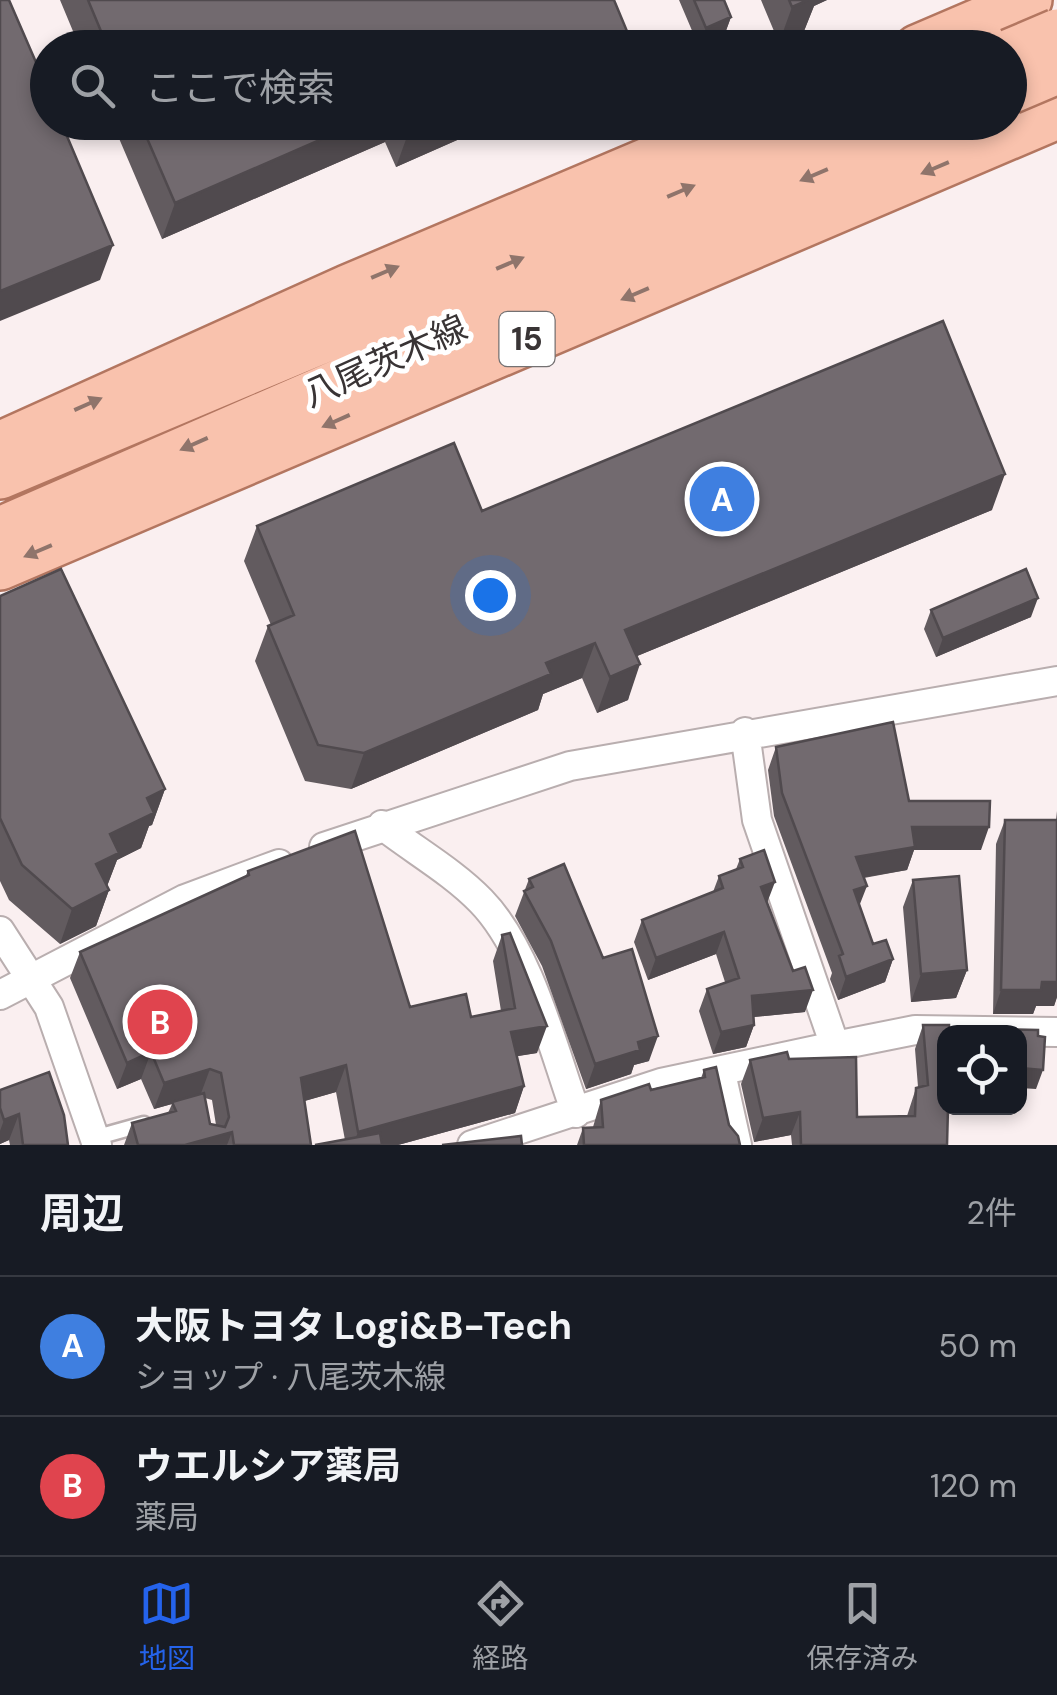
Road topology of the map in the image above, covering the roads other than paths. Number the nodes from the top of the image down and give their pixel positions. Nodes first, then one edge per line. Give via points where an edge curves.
1 (1033, 2) edge
2 (962, 30) edge
3 (1057, 32) edge
4 (1027, 45) edge
5 (1057, 71) edge
6 (1027, 84) edge
7 (1054, 128) edge
8 (1027, 139) edge
9 (697, 140) edge
10 (807, 140) edge
11 (887, 140) edge
12 (1024, 140) edge
13 (598, 247) junction
14 (0, 445) edge
15 (0, 476) edge
16 (0, 530) edge
17 (0, 567) edge
18 (1057, 681) edge
19 (745, 732) junction
20 (382, 825) junction
21 (0, 931) edge
22 (30, 977) junction
23 (0, 995) edge
24 (1057, 1032) edge
25 (835, 1046) junction
26 (721, 1073) junction
27 (576, 1112) junction
28 (167, 1117) edge
29 (96, 1142) edge
30 (472, 1145) edge
31 (736, 1145) edge

1 - 2 main road
1 - 7 main road
3 - 4 main road, bridge
5 - 6 main road, bridge
7 -> 8 main road, 15
14 -> 9 main road
13 -> 10 main road, 八尾茨木線 / 15
11 -> 13 main road, 八尾茨木線 / 15
12 -> 17 main road, 15 via 415,386
15 -> 13 main road, 八尾茨木線 / 15
13 -> 16 main road, 八尾茨木線 / 15
18 - 19 street
19 - 20 street via 570,766
19 - 25 street via 757,820
20 - 22 street via 185,899
20 - 27 street via 482,901 532,990
21 - 22 street
22 - 23 street
22 - 29 street via 50,1008
24 - 25 street via 916,1030
25 - 26 street
26 - 27 street via 660,1083
26 - 31 street
27 - 30 street
28 - 29 lane

